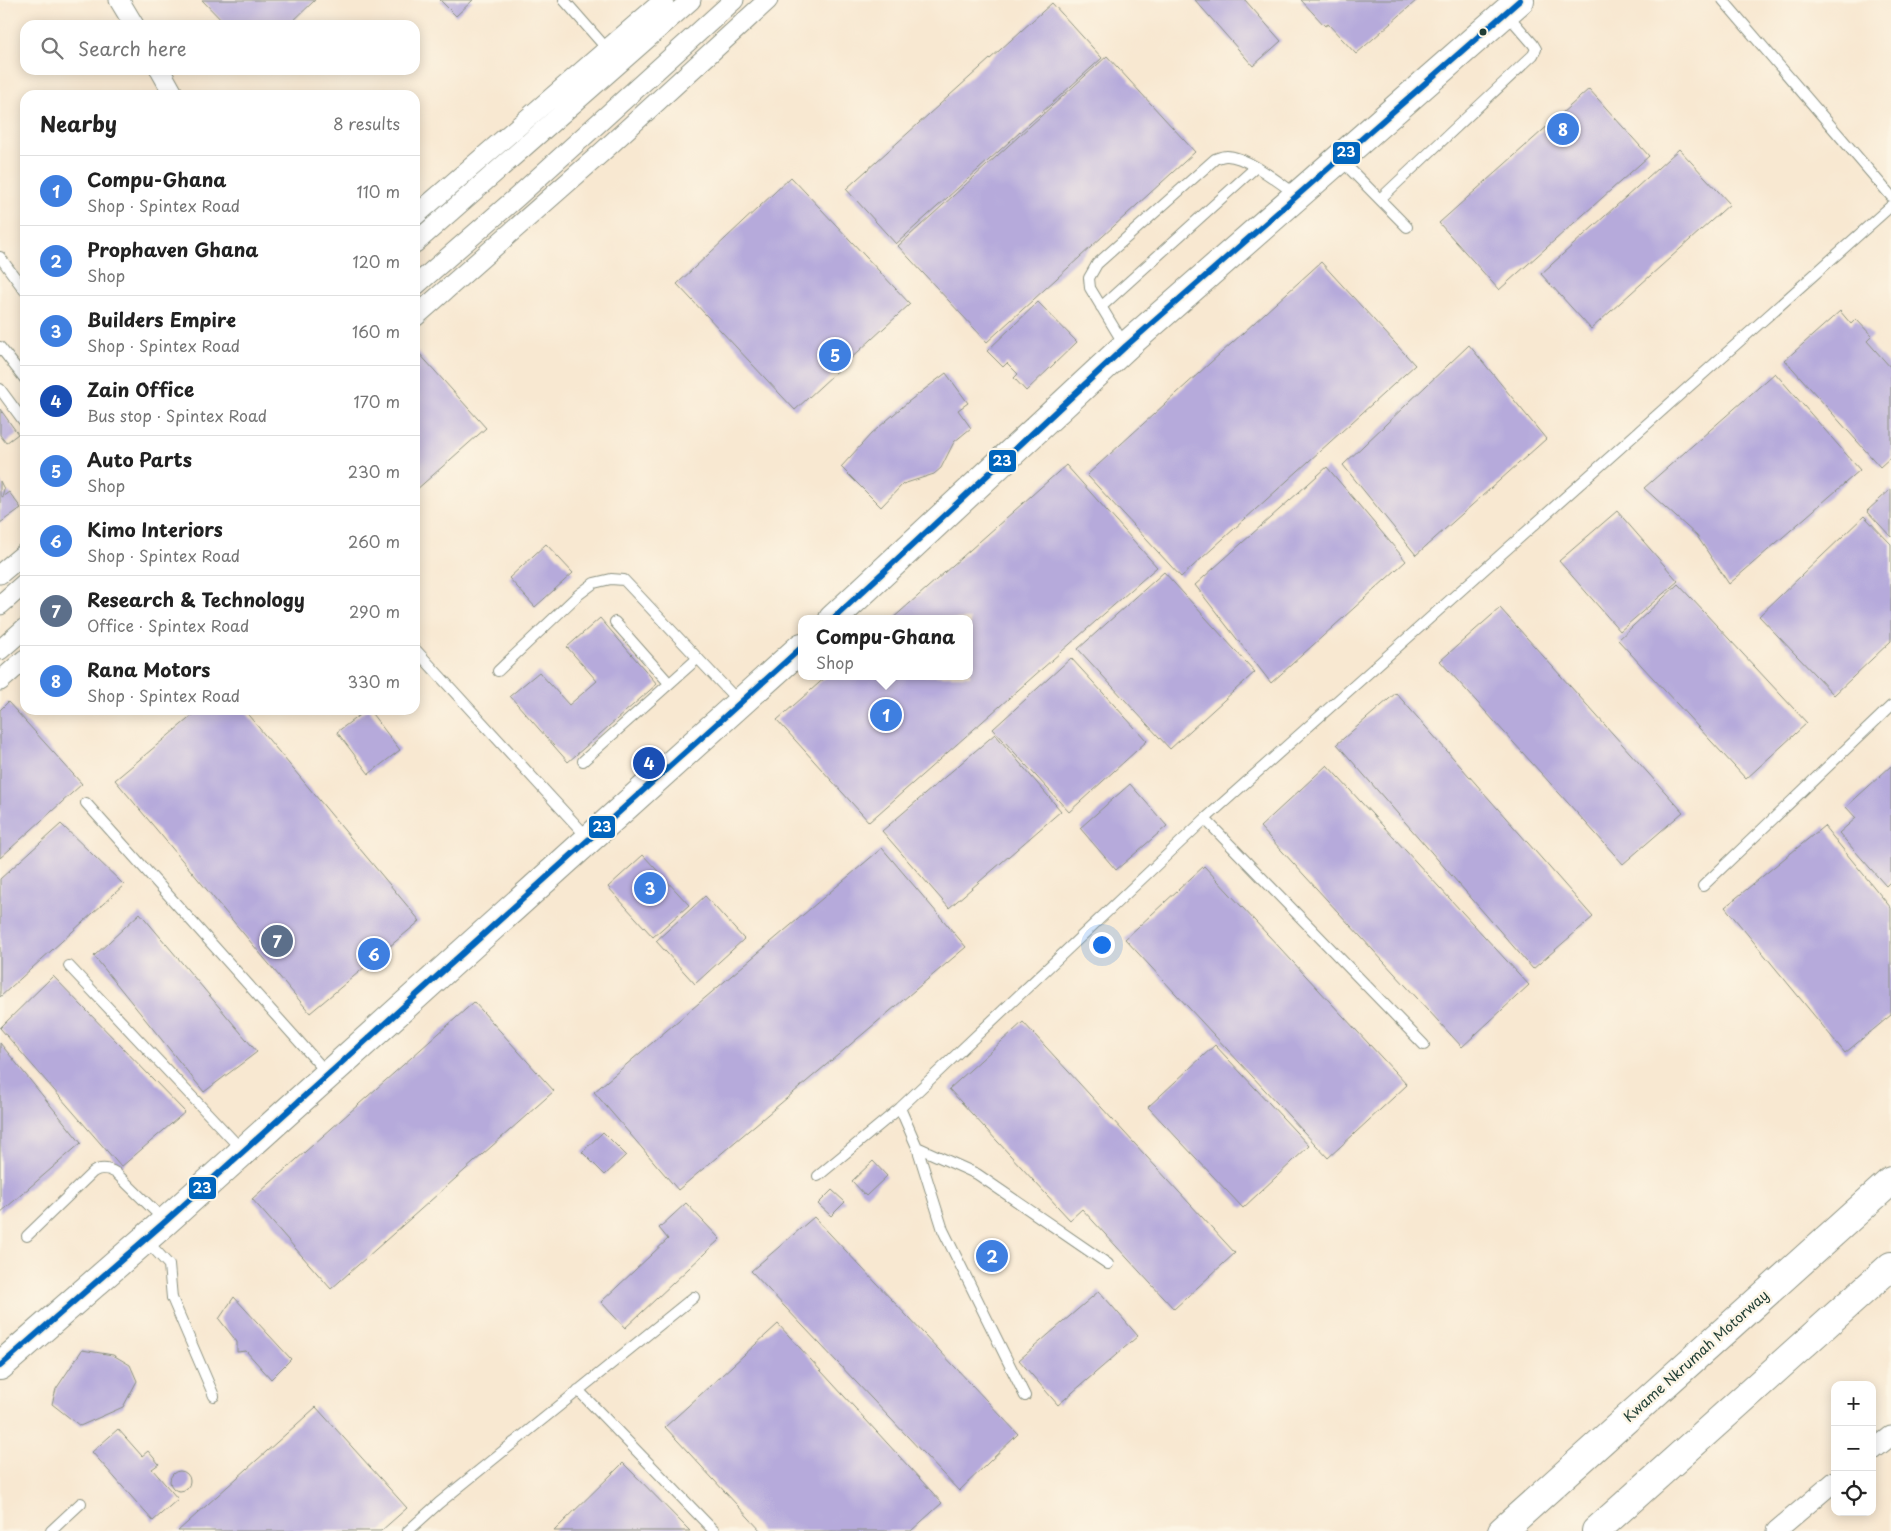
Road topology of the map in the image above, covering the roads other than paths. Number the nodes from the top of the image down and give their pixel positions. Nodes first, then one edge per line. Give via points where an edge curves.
1 (120, 0) edge
2 (564, 0) edge
3 (664, 0) edge
4 (691, 0) edge
5 (734, 0) edge
6 (768, 0) edge
7 (1723, 0) edge
8 (1513, 6) edge
9 (131, 20) edge
10 (607, 49) junction
11 (163, 75) edge
12 (171, 90) edge
13 (1340, 159) junction
14 (1256, 167) junction
15 (1298, 195) junction
16 (1891, 196) edge
17 (1380, 199) junction
18 (1891, 206) edge
19 (420, 212) edge
20 (1407, 227) dead end
21 (420, 239) edge
22 (0, 257) edge
23 (420, 282) edge
24 (20, 284) edge
25 (1101, 307) junction
26 (420, 313) edge
27 (0, 346) edge
28 (1126, 346) junction
29 (20, 372) edge
30 (0, 390) edge
31 (20, 416) edge
32 (20, 557) edge
33 (0, 574) edge
34 (20, 587) edge
35 (0, 605) edge
36 (837, 615) edge
37 (615, 622) dead end
38 (20, 632) edge
39 (0, 650) edge
40 (798, 651) edge
41 (420, 654) edge
42 (698, 658) junction
43 (20, 663) edge
44 (498, 671) dead end
45 (0, 681) edge
46 (669, 683) junction
47 (741, 704) junction
48 (1891, 706) edge
49 (582, 761) dead end
50 (86, 803) dead end
51 (1206, 818) junction
52 (590, 839) junction
53 (1703, 886) dead end
54 (69, 966) dead end
55 (1424, 1045) dead end
56 (328, 1075) junction
57 (900, 1108) junction
58 (917, 1147) junction
59 (243, 1151) junction
60 (818, 1176) dead end
61 (1891, 1181) edge
62 (166, 1221) junction
63 (27, 1236) dead end
64 (145, 1239) junction
65 (1108, 1264) dead end
66 (1891, 1266) edge
67 (694, 1297) dead end
68 (0, 1366) edge
69 (578, 1390) junction
70 (214, 1396) dead end
71 (1024, 1396) dead end
72 (1891, 1436) edge
73 (1876, 1448) edge
74 (1831, 1484) edge
75 (81, 1503) dead end
76 (51, 1531) edge
77 (408, 1531) edge
78 (714, 1531) edge
79 (1502, 1531) edge
80 (1596, 1531) edge
81 (1776, 1531) edge

1 - 9 street
2 - 10 lane
3 - 10 street
4 - 21 street
5 - 23 street
6 - 26 street
7 - 16 lane
8 - 13 main road
8 - 17 lane via 1536,49 1533,56
10 - 19 street
11 - 12 street
13 - 15 main road
13 - 17 lane
14 - 15 lane
14 - 25 lane
14 - 25 lane via 1234,157 1215,159 1097,264 1089,278 1090,288
15 - 28 main road
17 - 20 lane
18 - 51 lane
22 - 24 lane
25 - 28 lane
27 - 29 lane
28 - 36 main road
30 - 31 lane
32 - 33 street
34 - 35 street
37 - 46 lane
38 - 39 street
40 - 47 main road
41 - 52 lane
42 - 44 lane via 624,580 611,579 594,584 578,595
42 - 46 lane
42 - 47 lane
43 - 45 street
46 - 49 lane
47 - 52 main road
48 - 53 lane
50 - 56 lane
51 - 55 lane
51 - 57 lane
52 - 56 main road
54 - 59 lane
56 - 59 main road
57 - 58 lane
57 - 60 lane
58 - 65 lane via 976,1174
58 - 71 lane via 943,1230
59 - 62 main road
61 - 79 main road, Kwame Nkrumah Motorway
62 - 63 lane via 116,1173 102,1169 93,1172
62 - 64 main road
64 - 68 main road
64 - 70 lane via 169,1265 172,1298
66 - 80 main road
67 - 69 lane
69 - 77 lane via 439,1502
69 - 78 lane
72 - 73 street
74 - 81 street
75 - 76 lane

